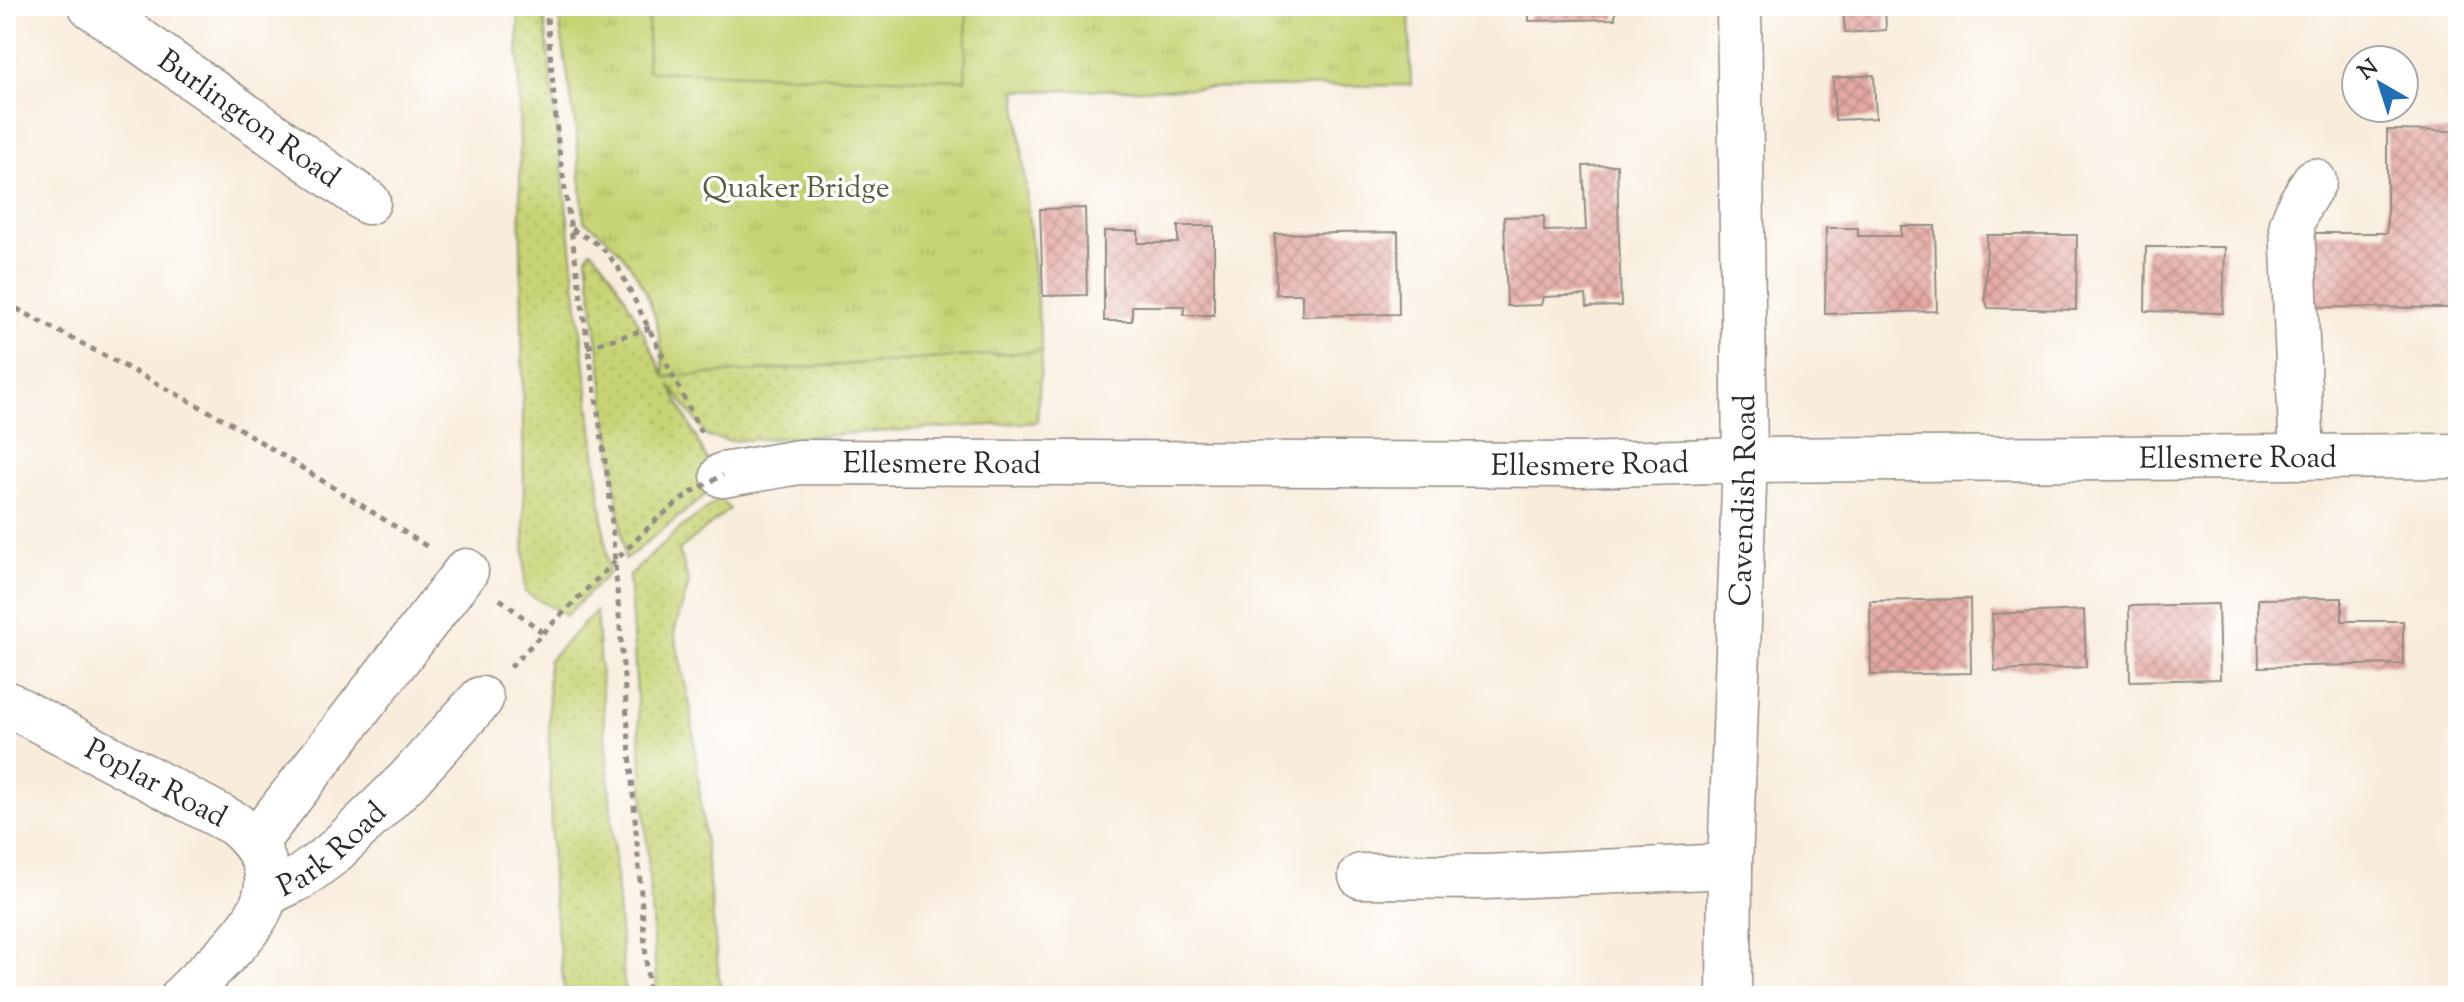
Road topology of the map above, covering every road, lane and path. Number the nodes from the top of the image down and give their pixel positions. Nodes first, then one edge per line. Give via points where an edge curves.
1 (91, 6) edge
2 (546, 6) edge
3 (1739, 6) edge
4 (2314, 181) dead end
5 (368, 202) dead end
6 (572, 229) junction
7 (6, 303) edge
8 (650, 328) junction
9 (587, 347) junction
10 (2458, 456) edge
11 (2302, 457) junction
12 (1745, 460) junction
13 (716, 462) junction
14 (466, 571) junction
15 (481, 699) dead end
16 (6, 703) edge
17 (255, 843) junction
18 (1730, 866) junction
19 (1361, 876) dead end
20 (266, 894) junction
21 (183, 996) edge
22 (649, 996) edge
23 (1729, 996) edge

1 - 5 street, Burlington Road
2 - 6 path
3 - 12 street, Cavendish Road
4 - 11 street via 2292,224
6 - 8 path via 609,254
6 - 9 path
7 - 14 path via 229,422
8 - 9 path
8 - 13 path
9 - 22 path via 609,487
10 - 11 street, Ellesmere Road
11 - 12 street, Ellesmere Road
12 - 13 street, Ellesmere Road via 1580,465
12 - 18 street, Cavendish Road
13 - 14 path, bridge via 543,633
14 - 17 street
15 - 20 street, Park Road via 332,854
16 - 17 street, Poplar Road via 235,824
17 - 20 street, Poplar Road via 266,865
18 - 19 street via 1486,877
18 - 23 street, Cavendish Road
20 - 21 street, Park Road via 249,928

